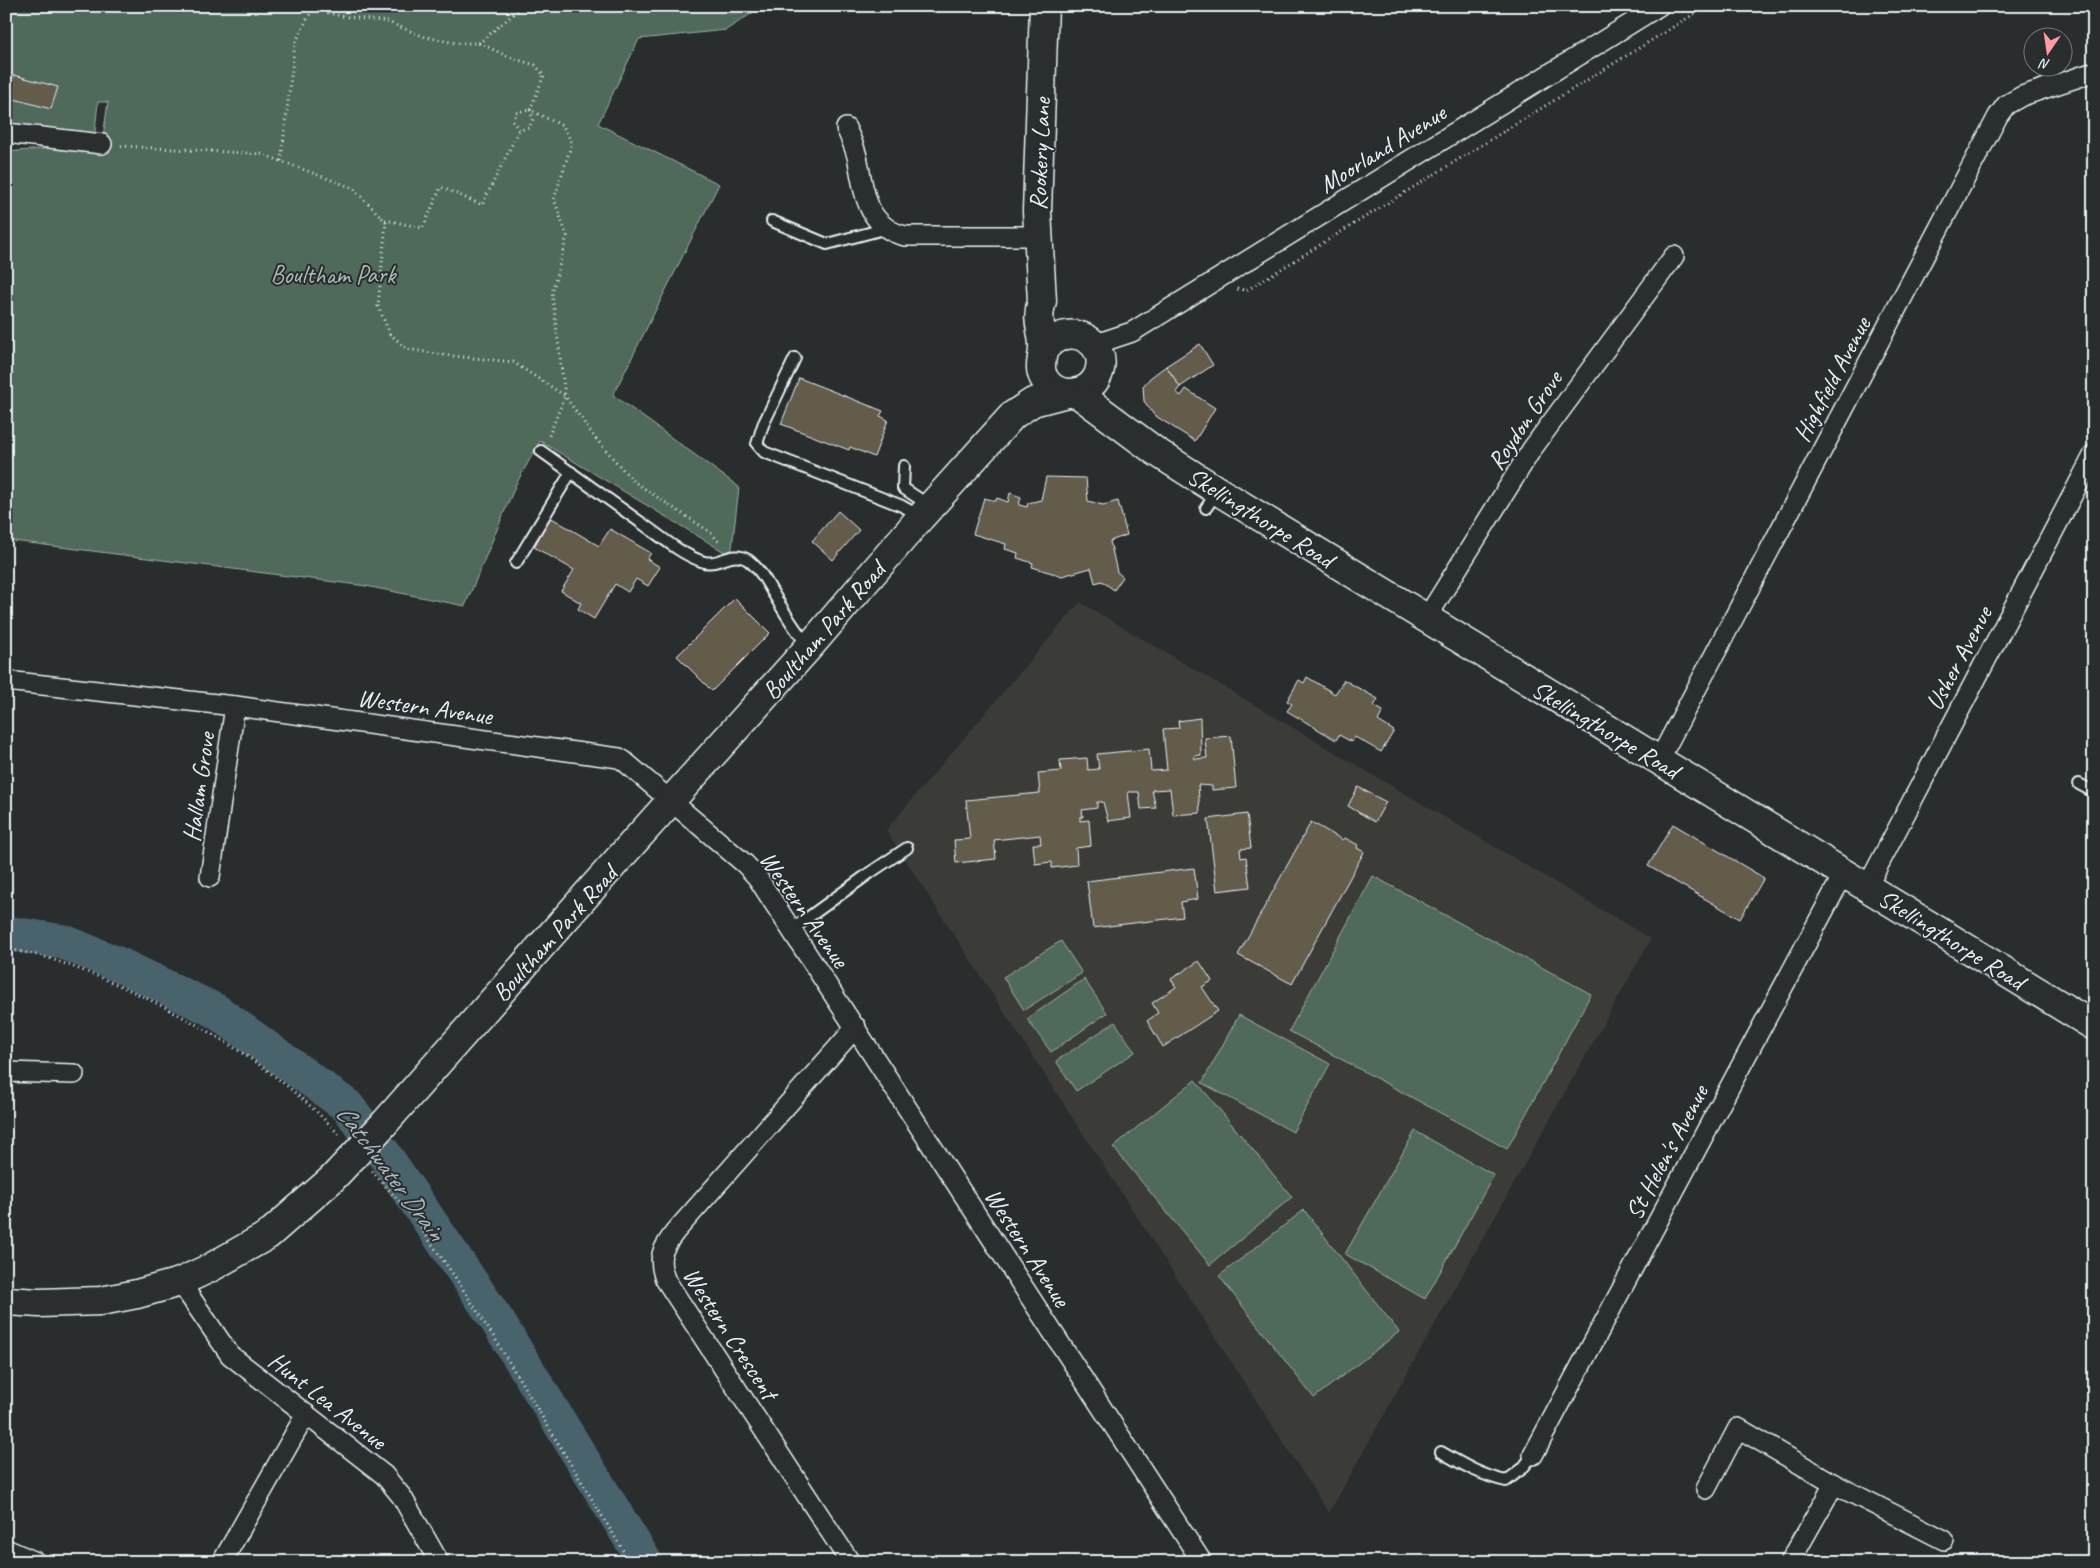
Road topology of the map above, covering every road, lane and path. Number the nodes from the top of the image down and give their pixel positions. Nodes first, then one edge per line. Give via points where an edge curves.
1 (524, 6) edge
2 (1044, 6) edge
3 (1659, 6) edge
4 (1707, 6) edge
5 (314, 8) edge
6 (478, 43) junction
7 (2094, 72) edge
8 (530, 110) junction
9 (846, 128) dead end
10 (519, 130) junction
11 (6, 133) edge
12 (102, 144) joint
13 (281, 161) junction
14 (385, 220) junction
15 (772, 221) dead end
16 (884, 229) junction
17 (1038, 236) junction
18 (1674, 256) dead end
19 (1208, 286) junction
20 (1042, 301) junction
21 (1132, 332) junction
22 (1084, 339) junction
23 (795, 358) dead end
24 (1042, 361) junction
25 (1084, 385) junction
26 (565, 396) junction
27 (1013, 415) junction
28 (548, 438) dead end
29 (541, 451) dead end
30 (2094, 454) edge
31 (904, 466) dead end
32 (571, 472) junction
33 (926, 511) junction
34 (731, 556) junction
35 (516, 563) dead end
36 (1426, 619) junction
37 (810, 646) junction
38 (6, 681) edge
39 (235, 706) junction
40 (1659, 760) junction
41 (2079, 784) dead end
42 (2094, 792) edge
43 (672, 802) junction
44 (907, 848) dead end
45 (1844, 873) junction
46 (210, 877) dead end
47 (1867, 887) junction
48 (791, 930) junction
49 (6, 949) edge
50 (2094, 1026) edge
51 (856, 1027) junction
52 (6, 1072) edge
53 (74, 1074) dead end
54 (358, 1151) junction
55 (180, 1282) junction
56 (6, 1301) edge
57 (306, 1414) junction
58 (1441, 1452) dead end
59 (1532, 1455) joint
60 (1834, 1484) junction
61 (1706, 1489) dead end
62 (1944, 1540) dead end
63 (6, 1548) edge
64 (36, 1562) edge
65 (222, 1562) edge
66 (439, 1562) edge
67 (630, 1562) edge
68 (850, 1562) edge
69 (1202, 1562) edge
70 (1790, 1562) edge

1 - 6 path
2 - 17 street, Rookery Lane
3 - 19 street, Moorland Avenue
4 - 19 path via 1247,290
5 - 6 path via 341,16 388,22 425,37
5 - 13 path via 295,43
6 - 8 path via 535,65 544,75
7 - 40 street, Highfield Avenue via 2022,96 2006,105 1998,116
8 - 10 path via 533,119 529,128
8 - 10 path via 516,112 514,121
8 - 26 path via 563,126 572,143 554,199 568,236 552,293
9 - 16 street via 867,204
10 - 14 path via 482,205 441,187 423,228
11 - 12 street
12 - 13 path via 262,154
13 - 14 path via 353,188
14 - 26 path via 378,306 390,334 406,349 513,362
15 - 16 lane via 827,244
16 - 17 street via 905,236
17 - 20 street, Rookery Lane
18 - 36 street, Roydon Grove via 1532,448
19 - 21 street, Moorland Avenue
20 - 22 street
20 - 24 street, Rookery Lane via 1038,314
21 - 22 street, Moorland Avenue
21 - 25 street, Moorland Avenue
22 - 24 street via 1066,334 1056,337 1048,343
22 - 25 street via 1098,353
23 - 33 lane via 757,444 764,452 902,506
24 - 25 street via 1044,379 1050,386
24 - 27 street
25 - 27 street via 1033,402
25 - 36 street, Skellingthorpe Road via 1121,428 1212,500
26 - 28 path
26 - 34 path via 595,438 633,481 710,532
27 - 33 street, Boultham Park Road
29 - 32 lane
30 - 47 street, Usher Avenue
31 - 33 lane via 903,488
32 - 34 lane via 699,561 716,562
32 - 35 lane
33 - 37 street, Boultham Park Road
34 - 37 lane via 746,559 754,565 799,635
36 - 40 street, Skellingthorpe Road
37 - 43 street, Boultham Park Road
38 - 39 street, Western Avenue
39 - 43 street, Western Avenue via 619,758
39 - 46 street, Hallam Grove
40 - 45 street, Skellingthorpe Road
41 - 42 lane
43 - 48 street, Western Avenue via 745,864
43 - 54 street, Boultham Park Road
44 - 48 lane
45 - 47 street, Skellingthorpe Road
45 - 59 street, St Helen's Avenue
47 - 50 street, Skellingthorpe Road
48 - 51 street, Western Avenue
49 - 54 path via 50,958 145,996 274,1074
51 - 68 street, Western Crescent via 675,1232 663,1249 660,1266 665,1279
51 - 69 street, Western Avenue
52 - 53 street
54 - 55 street, Boultham Park Road via 332,1179 268,1235
54 - 67 path via 412,1217 492,1334
55 - 56 street, Boultham Park Road via 100,1302
55 - 57 street, Hunt Lea Avenue via 230,1355
57 - 65 street
57 - 66 street, Hunt Lea Avenue via 384,1475 402,1497
58 - 59 lane via 1491,1478 1506,1481 1522,1470
60 - 61 street via 1738,1428
60 - 62 street
60 - 70 street
63 - 64 street

